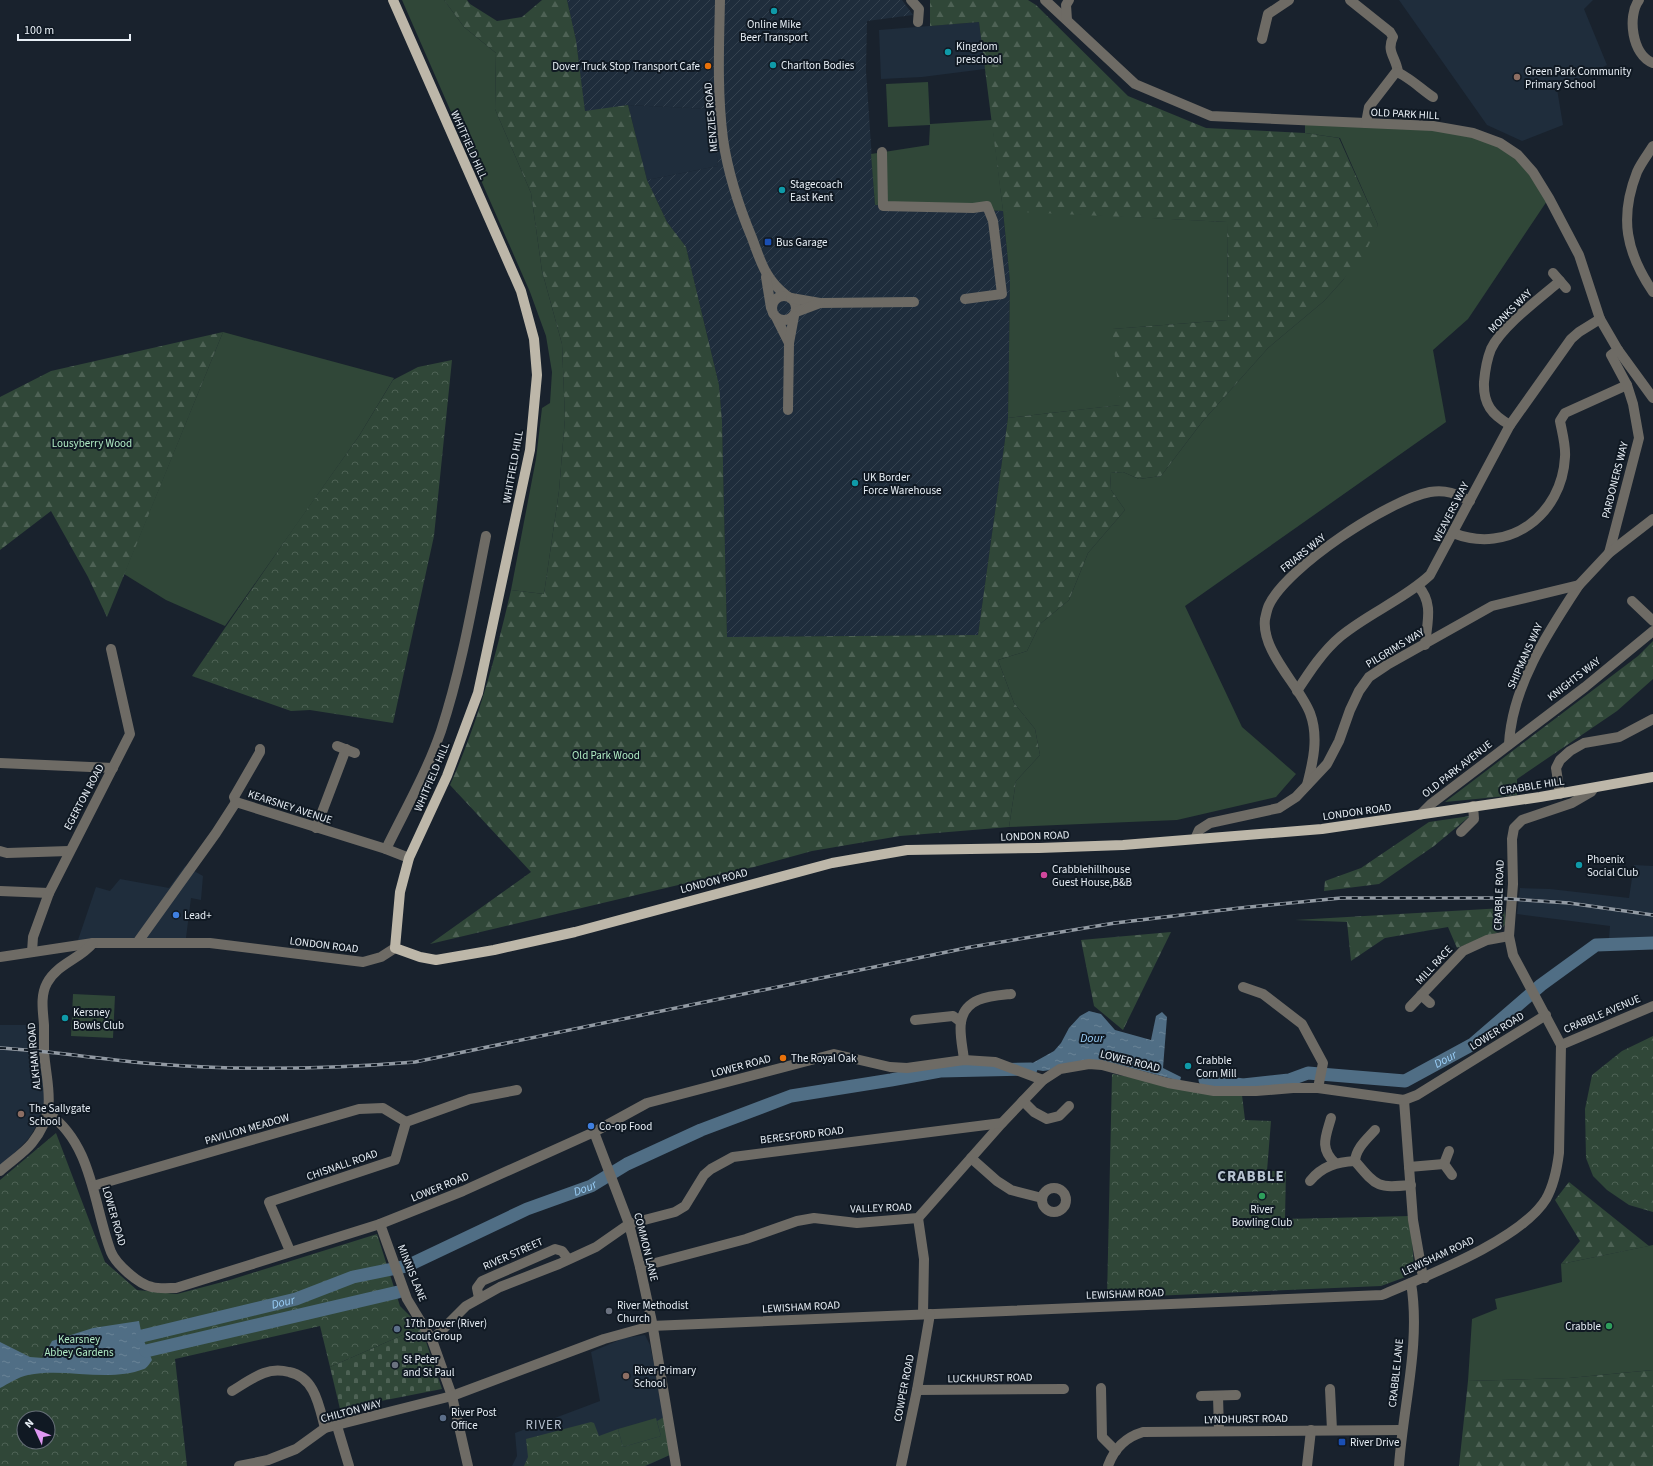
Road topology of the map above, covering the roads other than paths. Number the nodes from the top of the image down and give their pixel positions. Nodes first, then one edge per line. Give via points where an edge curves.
1 (392, 0) edge
2 (720, 0) edge
3 (911, 0) edge
4 (1045, 0) edge
5 (1069, 0) edge
6 (1289, 0) edge
7 (1350, 0) edge
8 (1639, 0) edge
9 (1067, 20) junction
10 (918, 22) dead end
11 (1262, 39) dead end
12 (1653, 63) edge
13 (1398, 72) junction
14 (1433, 97) dead end
15 (1366, 124) junction
16 (1653, 146) edge
17 (882, 152) dead end
18 (765, 273) junction
19 (1560, 281) dead end
20 (1653, 292) edge
21 (789, 297) junction
22 (965, 299) dead end
23 (914, 302) dead end
24 (820, 304) junction
25 (795, 314) junction
26 (774, 315) junction
27 (1600, 319) junction
28 (789, 344) junction
29 (1618, 350) junction
30 (1627, 385) junction
31 (1653, 398) edge
32 (788, 410) dead end
33 (1510, 425) junction
34 (1470, 501) junction
35 (1653, 519) edge
36 (1453, 533) junction
37 (486, 536) dead end
38 (1609, 553) junction
39 (1579, 585) junction
40 (1418, 586) junction
41 (1632, 601) dead end
42 (1653, 621) edge
43 (1653, 631) edge
44 (1425, 645) junction
45 (111, 649) dead end
46 (1297, 691) junction
47 (1653, 719) edge
48 (1509, 744) junction
49 (260, 749) dead end
50 (356, 753) dead end
51 (0, 763) edge
52 (112, 768) junction
53 (1653, 776) edge
54 (1307, 785) junction
55 (1594, 788) junction
56 (1560, 794) junction
57 (236, 802) junction
58 (1471, 807) junction
59 (1442, 811) joint
60 (1420, 815) junction
61 (316, 828) junction
62 (1461, 832) dead end
63 (1195, 839) junction
64 (1512, 839) joint
65 (386, 849) junction
66 (0, 851) edge
67 (69, 851) junction
68 (409, 858) junction
69 (0, 890) edge
70 (49, 893) junction
71 (1509, 936) junction
72 (93, 943) junction
73 (137, 943) junction
74 (395, 948) junction
75 (32, 952) junction
76 (0, 957) edge
77 (1523, 973) joint
78 (1243, 988) dead end
79 (1011, 994) dead end
80 (1422, 995) junction
81 (1430, 1003) dead end
82 (1653, 1006) edge
83 (1410, 1007) dead end
84 (1546, 1015) junction
85 (915, 1020) dead end
86 (961, 1022) junction
87 (1561, 1045) junction
88 (964, 1060) junction
89 (1043, 1080) junction
90 (1318, 1084) junction
91 (517, 1090) dead end
92 (1404, 1100) junction
93 (1023, 1101) junction
94 (1069, 1106) dead end
95 (48, 1113) junction
96 (1331, 1118) dead end
97 (406, 1122) junction
98 (1002, 1123) junction
99 (1375, 1130) dead end
100 (594, 1132) junction
101 (1449, 1152) dead end
102 (971, 1158) junction
103 (1355, 1161) junction
104 (1335, 1163) junction
105 (1444, 1164) junction
106 (1409, 1167) junction
107 (0, 1171) edge
108 (1452, 1175) dead end
109 (1310, 1181) dead end
110 (1411, 1185) junction
111 (93, 1186) junction
112 (1042, 1198) dead end
113 (918, 1218) junction
114 (380, 1224) junction
115 (629, 1224) junction
116 (290, 1251) junction
117 (568, 1259) junction
118 (640, 1267) junction
119 (1425, 1278) junction
120 (1411, 1282) junction
121 (480, 1298) junction
122 (927, 1314) junction
123 (651, 1326) junction
124 (432, 1340) junction
125 (1101, 1388) dead end
126 (1064, 1389) dead end
127 (1330, 1389) dead end
128 (917, 1390) junction
129 (232, 1391) dead end
130 (452, 1396) junction
131 (1201, 1396) dead end
132 (1218, 1396) junction
133 (1236, 1396) dead end
134 (337, 1426) junction
135 (324, 1428) junction
136 (1311, 1430) junction
137 (1332, 1430) junction
138 (1401, 1430) junction
139 (1219, 1431) junction
140 (1116, 1451) junction
141 (239, 1466) edge
142 (349, 1466) edge
143 (468, 1466) edge
144 (676, 1466) edge
145 (901, 1466) edge
146 (1108, 1466) edge
147 (1307, 1466) edge
148 (1399, 1466) edge

1 - 68 main road, WHITFIELD HILL via 521,290 534,340 538,375 530,450 478,693 447,776
2 - 18 street, MENZIES ROAD via 720,99 723,140 737,198
3 - 10 street via 919,9
4 - 9 street, OLD PARK HILL
5 - 9 street via 1066,5
6 - 11 street via 1268,14
7 - 13 street via 1390,32 1393,37 1389,46 1390,52
8 - 12 street via 1633,9 1633,30 1640,52
9 - 15 street, OLD PARK HILL via 1135,84 1211,116
13 - 14 street
13 - 15 street via 1386,82 1369,107
15 - 27 street, OLD PARK HILL via 1433,126 1473,134 1500,143 1518,155 1533,172 1549,198 1579,255
16 - 20 street via 1637,171 1626,210 1630,246 1635,261
17 - 22 street via 883,206 987,206 993,221 1002,294
18 - 21 street, MENZIES ROAD via 772,284
18 - 26 street, MENZIES ROAD
19 - 33 street, MONKS WAY via 1508,327 1492,349 1485,372 1486,402 1493,414
21 - 24 street
21 - 25 street via 796,304
21 - 26 street via 776,298 772,304
23 - 24 street
24 - 25 street
25 - 26 street via 788,320
25 - 28 street, MENZIES ROAD
26 - 28 street, MENZIES ROAD
27 - 29 street, OLD PARK HILL
27 - 33 street, WEAVERS WAY via 1571,339
28 - 32 street, MENZIES ROAD
29 - 30 street, PARDONERS WAY via 1611,355
29 - 31 street, OLD PARK HILL
30 - 36 street via 1565,412 1562,416 1560,421 1566,456 1562,478 1547,509 1535,521 1514,533 1500,537 1472,539
30 - 38 street, PARDONERS WAY via 1633,404 1638,438
33 - 34 street, WEAVERS WAY
34 - 36 street, WEAVERS WAY
34 - 46 street, FRIARS WAY via 1447,490 1429,492 1406,500 1381,512 1327,547 1289,579 1268,606 1266,636
35 - 38 street
36 - 40 street, WEAVERS WAY via 1436,567
37 - 65 street, WHITFIELD HILL via 457,680 428,763
38 - 39 street
39 - 44 street, PILGRIMS WAY via 1492,606
39 - 48 street, SHIPMANS WAY via 1551,627 1527,677 1512,720
40 - 44 street via 1426,594 1429,603
40 - 46 street, WEAVERS WAY via 1342,636 1316,662
41 - 42 street
43 - 48 street, KNIGHTS WAY via 1585,687
44 - 54 street, PILGRIMS WAY via 1369,677 1359,690 1340,741 1327,764
45 - 52 street, EGERTON ROAD via 130,734
46 - 54 street, FRIARS WAY via 1310,714 1315,737 1314,760
47 - 56 street via 1619,737 1584,743 1570,751 1556,768
48 - 60 street, OLD PARK AVENUE
49 - 57 street via 234,797
50 - 61 street via 341,748
51 - 52 street
52 - 67 street, EGERTON ROAD
53 - 55 main road, CRABBLE HILL
54 - 63 street, PILGRIMS WAY via 1296,798 1279,808 1210,823 1199,830
55 - 56 main road, CRABBLE HILL
55 - 64 street, CRABBLE HILL via 1572,802 1522,820 1514,828
56 - 58 main road, CRABBLE HILL
57 - 61 street, KEARSNEY AVENUE
57 - 73 street, KEARSNEY AVENUE
58 - 59 main road, CRABBLE HILL
58 - 62 street via 1474,819
59 - 60 main road, LONDON ROAD
60 - 63 main road, LONDON ROAD via 1322,829
61 - 65 street, KEARSNEY AVENUE
63 - 74 main road, LONDON ROAD via 1123,845 900,851 832,863 575,932 494,950 436,960 420,958
64 - 71 street, CRABBLE ROAD via 1513,884
65 - 68 street, KEARSNEY AVENUE
66 - 67 street
67 - 70 street, EGERTON ROAD
68 - 74 main road, WHITFIELD HILL via 400,892
69 - 70 street
70 - 75 street, EGERTON ROAD via 33,937
71 - 77 street, CRABBLE ROAD via 1513,955
71 - 80 street, MILL RACE via 1487,940 1463,950
72 - 73 street, LONDON ROAD
72 - 75 street, LONDON ROAD
72 - 95 street, ALKHAM ROAD via 86,951 53,974 43,993 44,1052 50,1100
73 - 74 street, LONDON ROAD via 210,943 363,962 381,957
75 - 76 street, LONDON ROAD
77 - 84 street, LEWISHAM ROAD
78 - 90 street via 1263,994 1302,1024 1323,1063
79 - 86 street via 974,1001 966,1009
80 - 81 street, MILL RACE
80 - 83 street, MILL RACE
82 - 87 street, CRABBLE AVENUE
84 - 87 street, LEWISHAM ROAD
84 - 92 street, LOWER ROAD via 1417,1095
85 - 86 street via 953,1016
86 - 88 street
87 - 119 street, LEWISHAM ROAD via 1559,1153 1555,1176 1545,1200 1514,1229 1470,1256
88 - 89 street, LOWER ROAD via 996,1062
88 - 100 street, LOWER ROAD via 907,1068 834,1054 647,1103
89 - 90 street, LOWER ROAD via 1060,1069 1089,1064 1214,1091
89 - 93 street, VALLEY ROAD
90 - 92 street, LOWER ROAD
91 - 97 street via 470,1099
92 - 106 street
93 - 94 street via 1034,1112 1047,1119 1058,1116
93 - 98 street, VALLEY ROAD
95 - 107 street, ALKHAM ROAD via 32,1144
95 - 111 street, LOWER ROAD via 65,1127 80,1150
96 - 104 street via 1324,1145
97 - 111 street, PAVILION MEADOW via 383,1108 359,1109
97 - 116 street, CHISNALL ROAD via 395,1160 269,1202
98 - 102 street, VALLEY ROAD
98 - 115 street, BERESFORD ROAD via 734,1157 704,1175 685,1206 675,1212
99 - 103 street via 1363,1142 1355,1155
100 - 114 street, LOWER ROAD via 464,1191
100 - 115 street, COMMON LANE
101 - 105 street
102 - 112 street via 1011,1190
102 - 113 street, VALLEY ROAD
103 - 104 street
103 - 110 street via 1377,1185
104 - 109 street
105 - 106 street
105 - 108 street
106 - 110 street
110 - 119 street via 1413,1220
111 - 116 street, LOWER ROAD via 112,1253 124,1269 152,1287 176,1288
113 - 118 street, VALLEY ROAD via 857,1223 814,1218
113 - 122 street, COWPER ROAD via 924,1259
114 - 116 street, LOWER ROAD
114 - 124 street, MINNIS LANE via 406,1299
115 - 117 street via 596,1247
115 - 118 street, COMMON LANE
117 - 121 street
117 - 121 street, RIVER STREET via 562,1250 555,1249 482,1281 477,1288
118 - 123 street, COMMON LANE
119 - 120 street, LEWISHAM ROAD
120 - 122 street, LEWISHAM ROAD via 1382,1295
120 - 138 street, CRABBLE LANE via 1412,1358
121 - 124 street via 466,1306
122 - 123 street, LEWISHAM ROAD
122 - 128 street, COWPER ROAD
123 - 130 street, LEWISHAM ROAD via 604,1339
123 - 144 street, COMMON LANE
124 - 130 street, MINNIS LANE
125 - 140 street via 1102,1437
126 - 128 street, LUCKHURST ROAD
127 - 137 street
128 - 145 street, COWPER ROAD
129 - 135 street via 265,1372 292,1372 305,1379 312,1387
130 - 134 street, CHILTON WAY
130 - 143 street, MINNIS LANE
131 - 132 street
132 - 133 street
132 - 139 street
134 - 135 street, CHILTON WAY
134 - 142 street
135 - 141 street, CHILTON WAY via 296,1449 268,1460
136 - 137 street, LYNDHURST ROAD
136 - 139 street, LYNDHURST ROAD
136 - 147 street
137 - 138 street, LYNDHURST ROAD
138 - 148 street, CRABBLE LANE
139 - 140 street, LYNDHURST ROAD via 1143,1432 1133,1435
140 - 146 street, LYNDHURST ROAD

